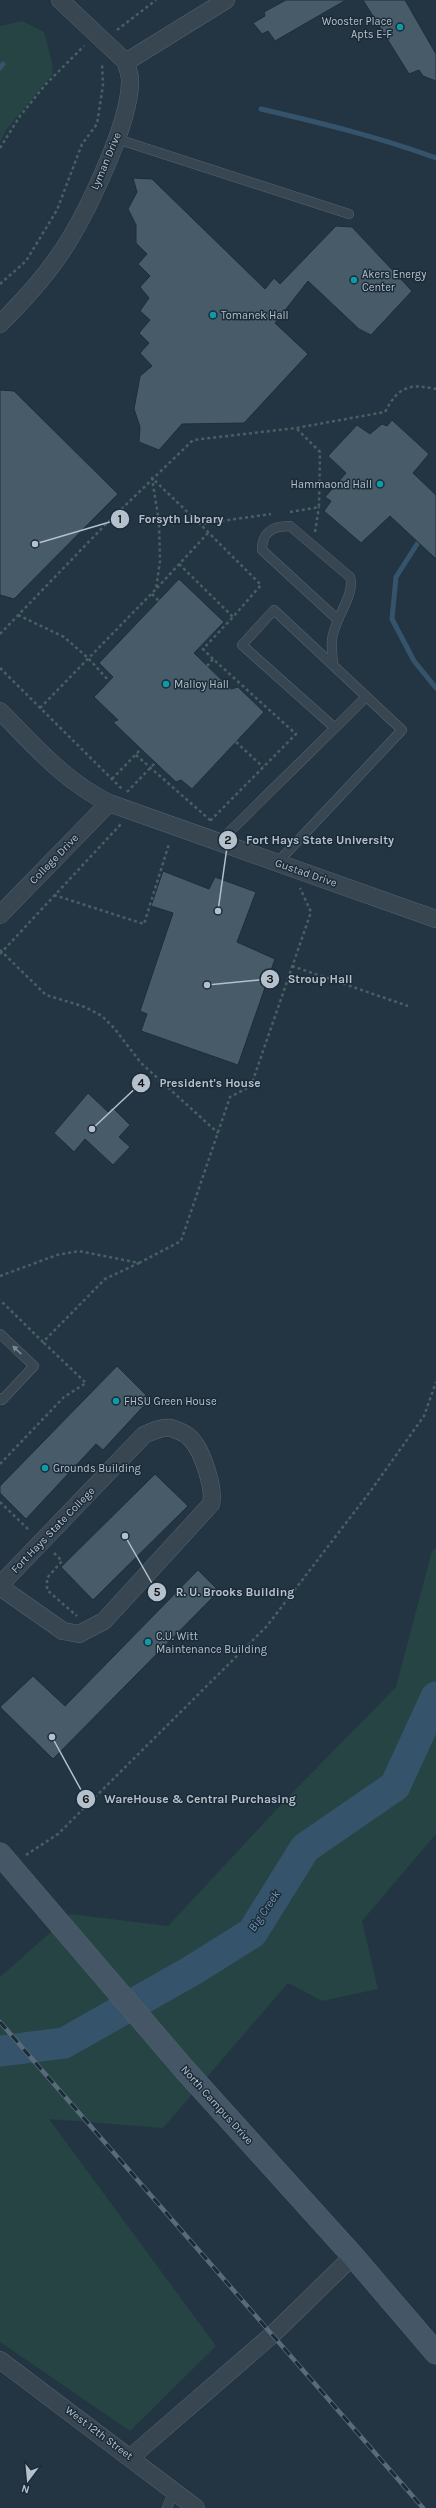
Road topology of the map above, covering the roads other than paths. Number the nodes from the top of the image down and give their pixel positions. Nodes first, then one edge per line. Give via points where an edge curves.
1 (60, 0) edge
2 (226, 0) edge
3 (126, 62) junction
4 (117, 139) junction
5 (349, 214) dead end
6 (0, 324) edge
7 (337, 619) junction
8 (333, 665) junction
9 (366, 697) junction
10 (0, 711) edge
11 (335, 728) junction
12 (109, 803) junction
13 (219, 842) junction
14 (277, 863) junction
15 (0, 915) edge
16 (436, 919) edge
17 (0, 1334) edge
18 (0, 1398) edge
19 (0, 1586) edge
20 (5, 1860) edge
21 (353, 2256) junction
22 (436, 2353) edge
23 (0, 2360) edge
24 (131, 2457) junction
25 (174, 2490) junction
26 (167, 2508) edge
27 (196, 2508) edge

1 - 3 street
2 - 3 street
3 - 4 street, Lyman Drive via 130,80 126,110
4 - 5 lane
4 - 6 street, Lyman Drive via 84,211 59,256 28,297
7 - 7 lane via 350,592 350,577 290,526 278,526 268,531 262,541 262,550
7 - 8 lane via 332,639
8 - 9 lane
8 - 11 lane via 274,610 242,645
9 - 11 lane
9 - 14 lane via 402,730
10 - 12 street, Gustad Drive via 70,780 86,792
11 - 13 lane
12 - 13 street, Gustad Drive
12 - 15 street, College Drive
13 - 14 street, Gustad Drive
14 - 16 street, Gustad Drive
18 -> 17 lane via 2,1400 34,1366
19 - 19 street, Fort Hays State College via 63,1631 79,1634 104,1621 211,1504 213,1497 209,1479 190,1438 172,1428 159,1428 144,1435
20 - 21 main road, North Campus Drive via 185,2070
21 - 22 main road, North Campus Drive
21 - 24 street via 273,2334
23 - 24 street, West 12th Street
24 - 25 street, West 12th Street
25 - 26 lane
25 - 27 street, West 12th Street

